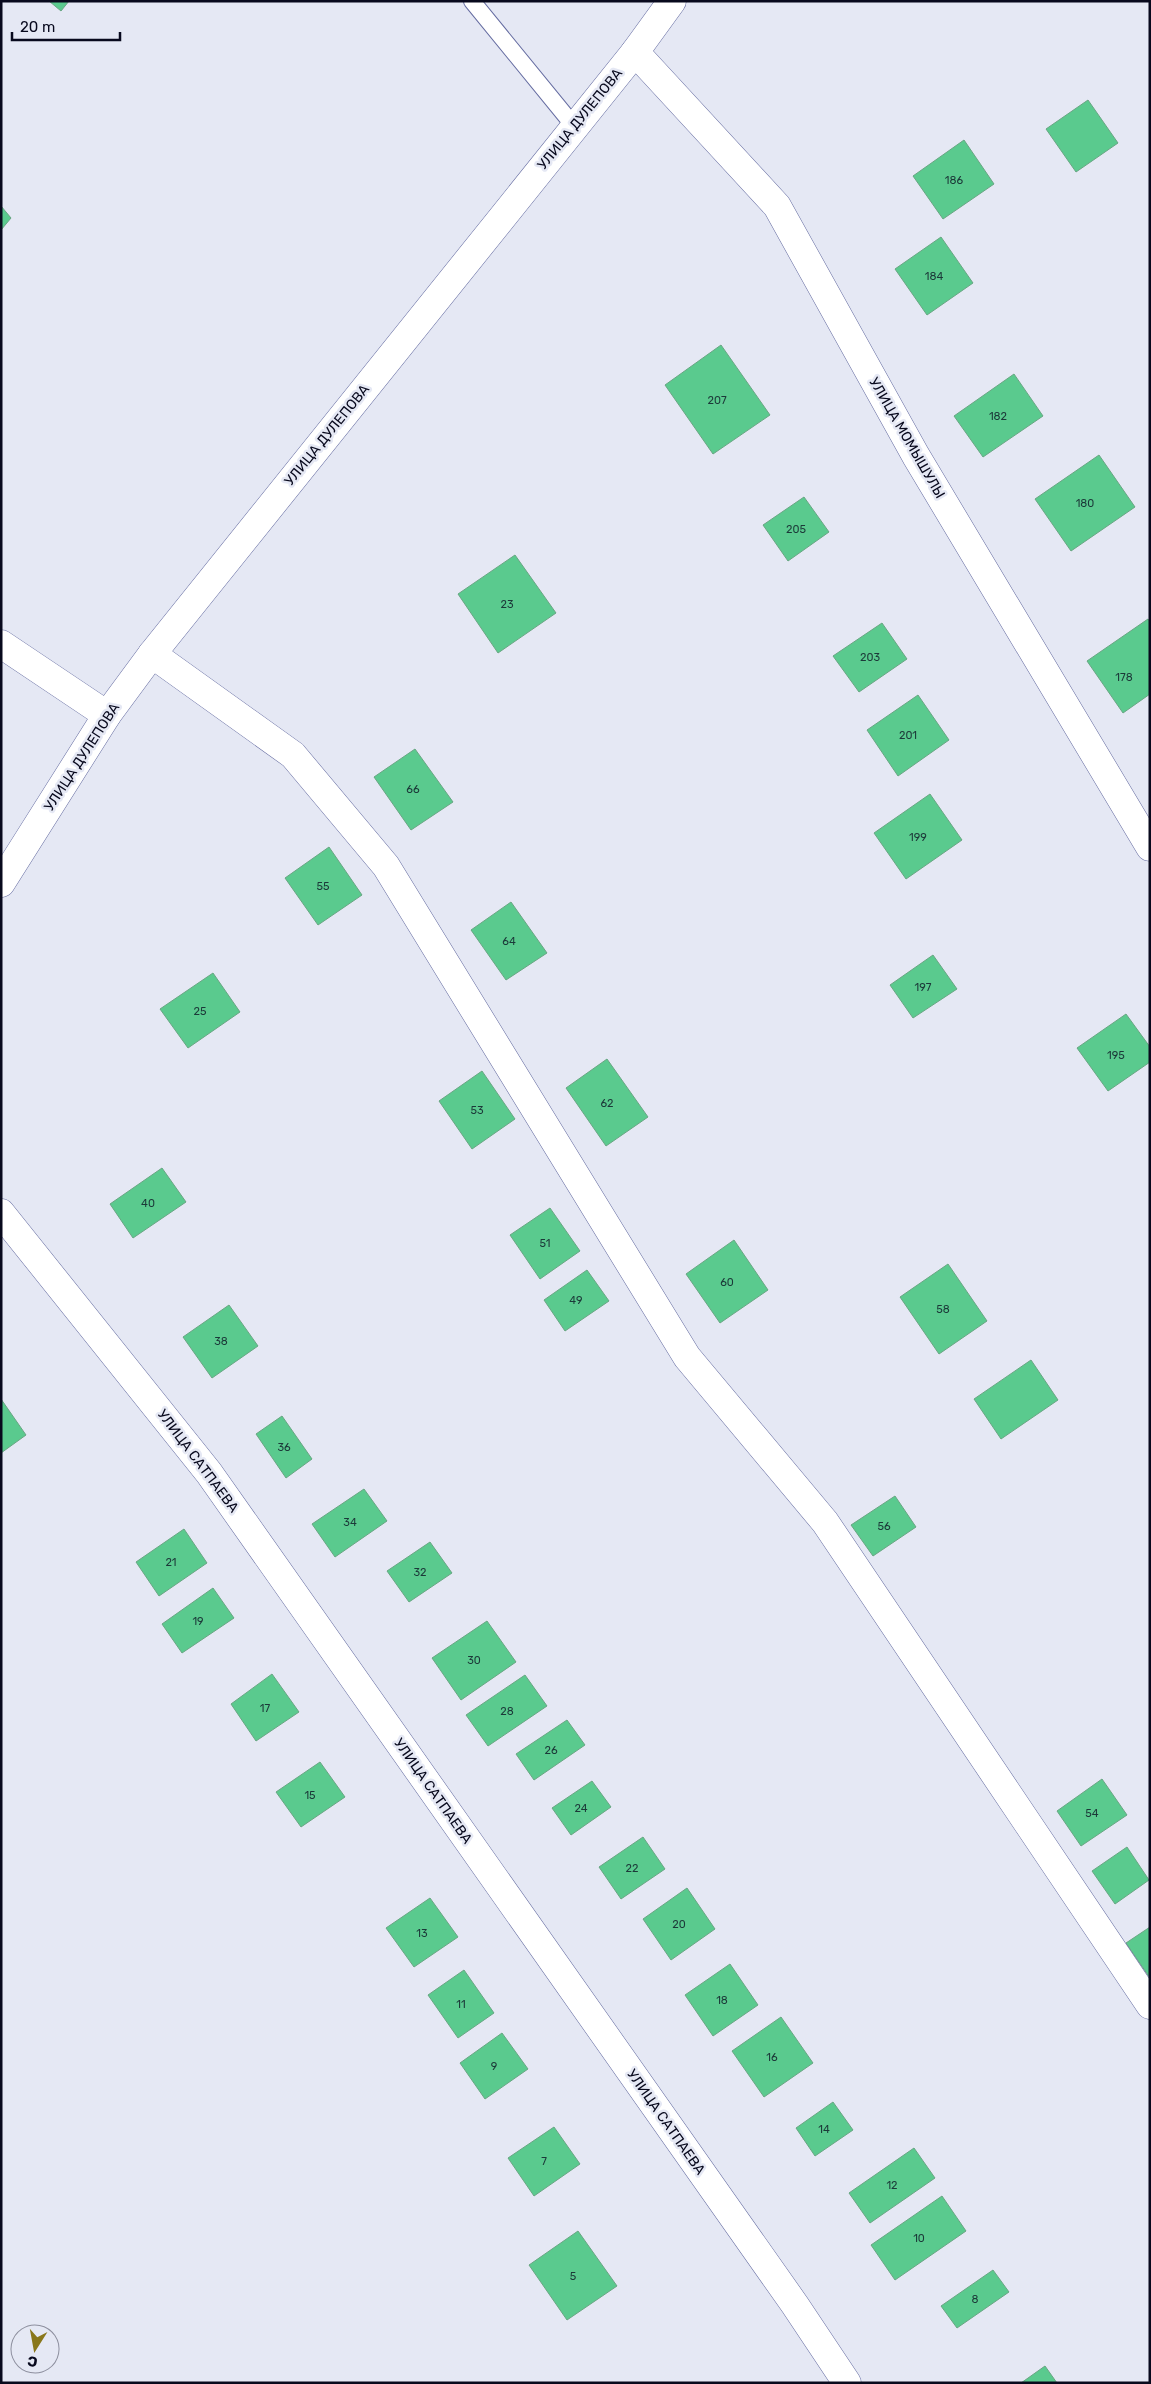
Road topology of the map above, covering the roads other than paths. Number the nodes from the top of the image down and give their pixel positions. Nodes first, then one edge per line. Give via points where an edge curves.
1 (472, 1) edge
2 (672, 1) edge
3 (634, 52) junction
4 (574, 126) junction
5 (1, 644) edge
6 (152, 654) junction
7 (107, 716) junction
8 (1150, 848) edge
9 (1, 884) edge
10 (1, 1213) edge
11 (1150, 2006) edge
12 (846, 2383) edge

1 - 4 lane
2 - 3 street, УЛИЦА ДУЛЕПОВА
3 - 4 street, УЛИЦА ДУЛЕПОВА
3 - 8 street, УЛИЦА МОМЫШУЛЫ via 777,206 916,456
4 - 6 street, УЛИЦА ДУЛЕПОВА
5 - 7 street
6 - 7 street, УЛИЦА ДУЛЕПОВА
6 - 11 street via 294,755 386,866 687,1357 825,1522
7 - 9 street, УЛИЦА ДУЛЕПОВА
10 - 12 street, УЛИЦА САТПАЕВА via 209,1472 795,2305

